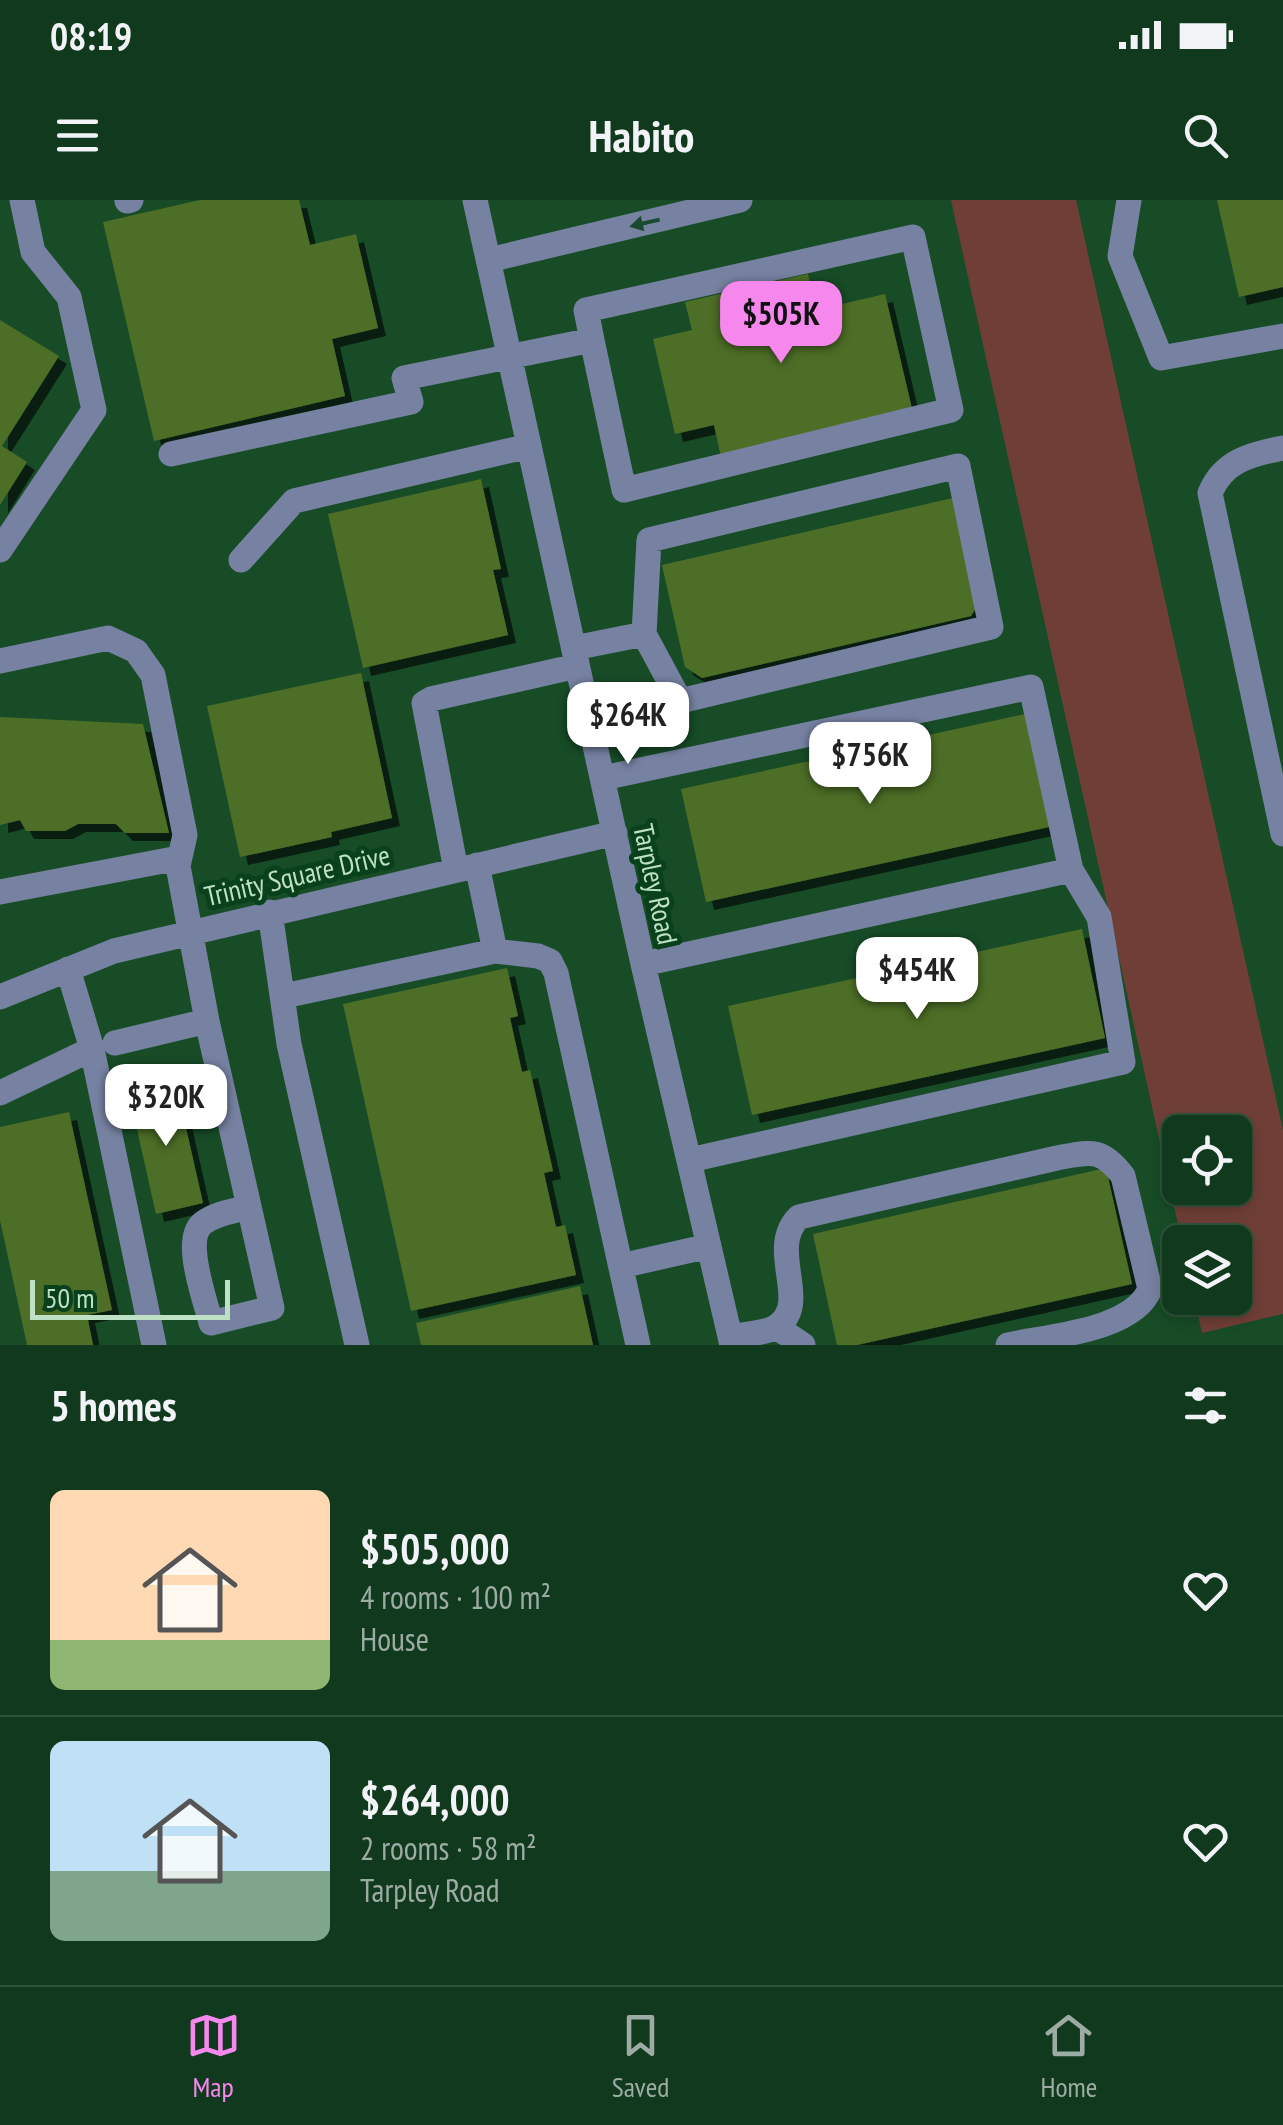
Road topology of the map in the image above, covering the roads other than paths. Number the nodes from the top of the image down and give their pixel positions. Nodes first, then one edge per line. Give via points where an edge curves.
1 (22, 200) edge
2 (475, 200) edge
3 (740, 200) edge
4 (1129, 200) edge
5 (489, 260) junction
6 (1283, 336) edge
7 (592, 340) junction
8 (509, 357) junction
9 (528, 446) junction
10 (1283, 448) edge
11 (171, 454) dead end
12 (0, 550) edge
13 (242, 560) dead end
14 (644, 634) junction
15 (576, 657) junction
16 (0, 661) edge
17 (602, 778) junction
18 (615, 833) junction
19 (1283, 834) edge
20 (179, 858) junction
21 (466, 867) junction
22 (1071, 870) junction
23 (0, 892) edge
24 (270, 912) junction
25 (188, 931) junction
26 (494, 950) junction
27 (643, 964) junction
28 (68, 969) junction
29 (284, 996) junction
30 (0, 998) edge
31 (208, 1021) junction
32 (104, 1046) junction
33 (0, 1093) edge
34 (690, 1160) junction
35 (249, 1208) junction
36 (709, 1246) junction
37 (622, 1266) junction
38 (776, 1327) junction
39 (731, 1341) edge
40 (154, 1345) edge
41 (357, 1345) edge
42 (638, 1345) edge
43 (803, 1345) edge
44 (1008, 1345) edge

1 - 12 street via 33,252 68,297 94,410
2 - 5 street, Tarpley Road
3 -> 5 street
4 - 6 street via 1120,256 1161,358
5 - 8 street, Tarpley Road
7 - 7 street via 586,310 912,236 951,410 624,490
7 - 8 street
8 - 9 street, Tarpley Road
8 - 11 street via 404,378 411,402
9 - 13 street via 294,500
9 - 15 street, Tarpley Road
10 - 19 street via 1233,464 1218,474 1210,493
14 - 14 street via 680,702 991,627 958,466 649,540
14 - 15 street
15 - 17 street, Tarpley Road
15 - 21 street via 424,703
16 - 20 street via 108,638 136,652 153,675 185,836
17 - 18 street, Tarpley Road
17 - 22 street via 1032,687
18 - 21 street, Trinity Square Drive
18 - 27 street, Tarpley Road
20 - 23 street
20 - 25 street
21 - 24 street, Trinity Square Drive
21 - 26 street
22 - 27 street
22 - 34 street via 1100,917 1123,1062
24 - 25 street, Trinity Square Drive
24 - 29 street
25 - 28 street, Trinity Square Drive
25 - 31 street
26 - 29 street
26 - 37 street via 538,956 556,973
27 - 34 street, Tarpley Road
28 - 30 street, Trinity Square Drive
28 - 32 street
29 - 41 street
31 - 32 street
31 - 35 street
32 - 33 street
32 - 40 street
34 - 36 street, Tarpley Road
35 - 35 street via 272,1308 211,1322 194,1238 212,1218
36 - 37 street
36 - 39 street, Tarpley Road
37 - 42 street
38 - 39 street
38 - 43 street
38 - 44 street via 788,1312 792,1289 784,1241 799,1217 1057,1158 1101,1154 1123,1176 1147,1296 1116,1322

